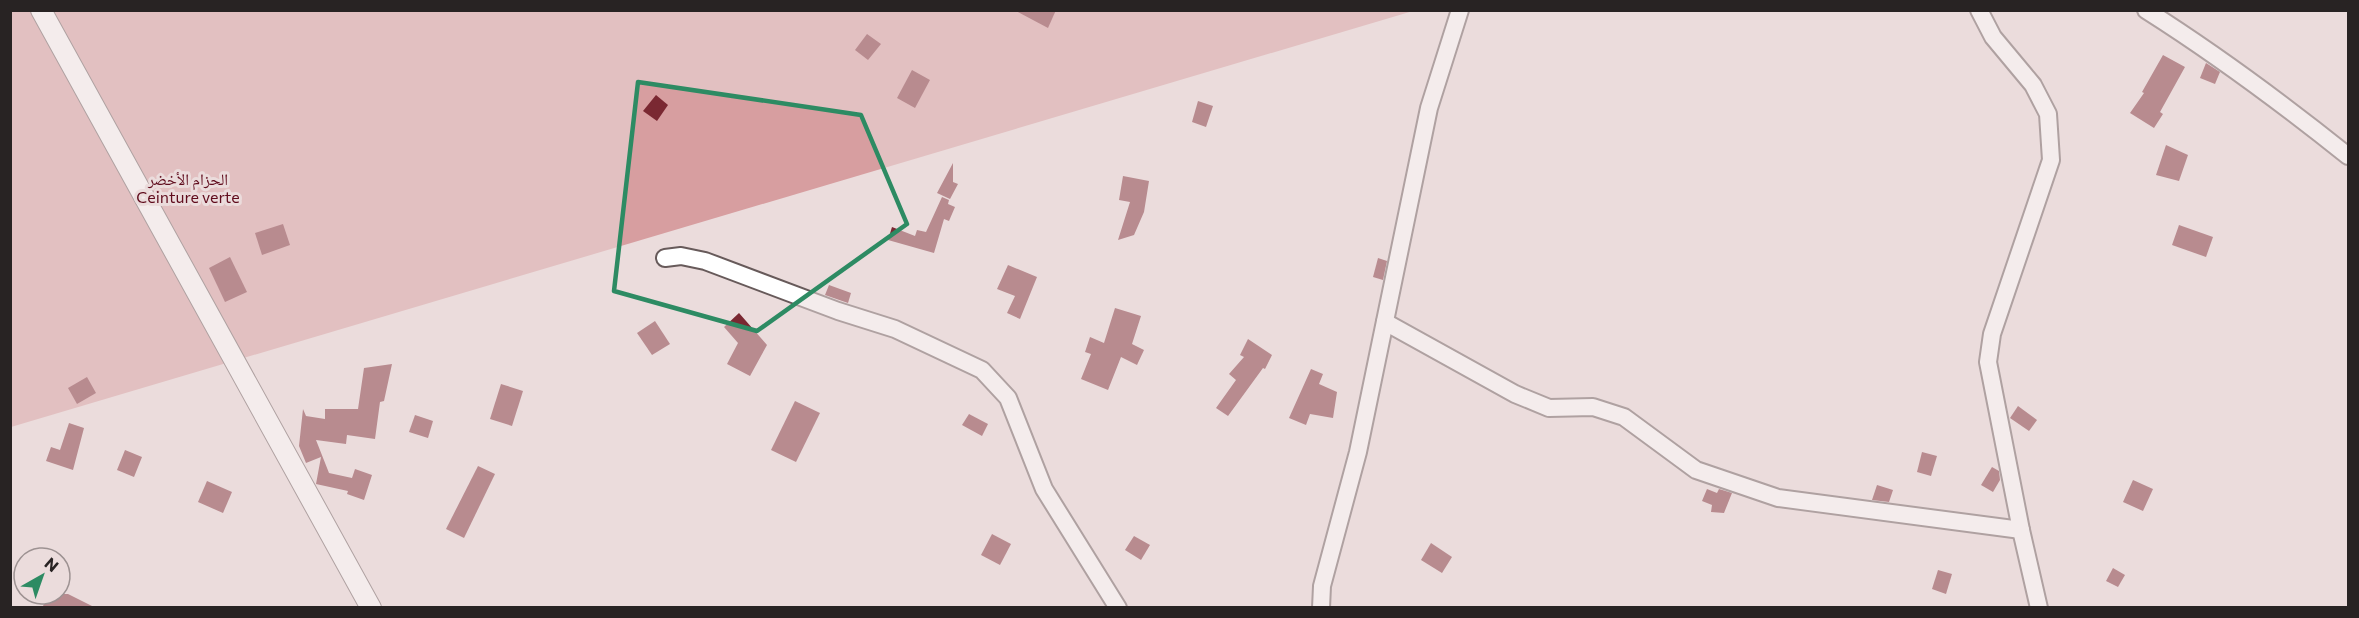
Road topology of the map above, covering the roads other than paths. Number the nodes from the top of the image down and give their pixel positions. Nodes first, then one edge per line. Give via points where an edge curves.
1 (41, 10) edge
2 (1460, 10) edge
3 (1979, 10) edge
4 (2146, 10) edge
5 (2349, 156) edge
6 (665, 258) dead end
7 (1384, 322) junction
8 (2021, 530) junction
9 (371, 608) edge
10 (1118, 608) edge
11 (1321, 608) edge
12 (2039, 608) edge

1 - 9 street
2 - 7 street via 1429,108
3 - 8 street via 1994,37 2033,85 2048,114 2052,160 1992,334 1988,362
4 - 5 street via 2247,78
6 - 10 street via 681,256 705,261 895,329 982,370 1008,398 1044,489
7 - 8 street via 1515,394 1549,408 1593,407 1624,417 1696,470 1778,498
7 - 11 street via 1358,452 1322,586
8 - 12 street

